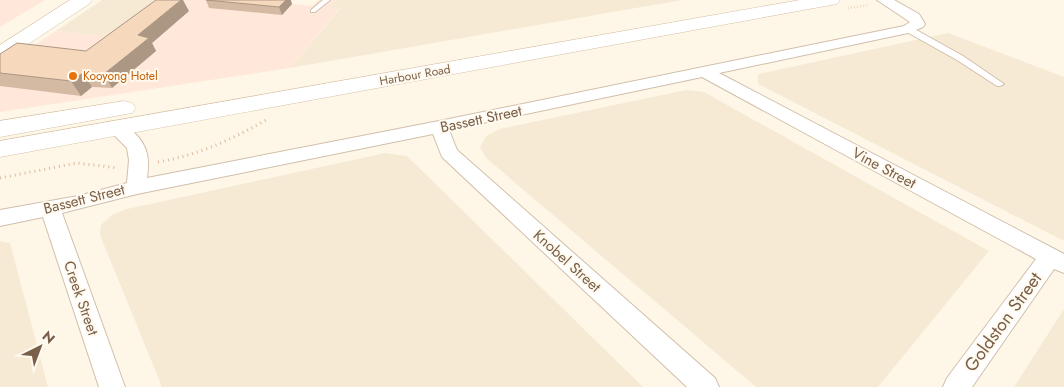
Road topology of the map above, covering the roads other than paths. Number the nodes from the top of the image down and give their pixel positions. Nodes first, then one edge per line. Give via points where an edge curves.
1 (64, 0) edge
2 (83, 0) edge
3 (327, 0) edge
4 (751, 0) edge
5 (830, 0) edge
6 (884, 0) edge
7 (313, 11) dead end
8 (908, 28) junction
9 (0, 41) edge
10 (0, 54) edge
11 (705, 72) junction
12 (1000, 84) dead end
13 (439, 127) junction
14 (0, 129) edge
15 (117, 129) junction
16 (0, 149) edge
17 (137, 187) junction
18 (50, 208) junction
19 (0, 218) edge
20 (1057, 260) edge
21 (112, 387) edge
22 (706, 387) edge
23 (956, 387) edge

1 - 9 main road
2 - 10 main road
3 - 7 lane
4 - 14 main road, Harbour Road
5 - 15 main road, Harbour Road
6 - 8 street via 917,21 918,24
8 - 11 street, Bassett Street
8 - 12 lane
11 - 13 street, Bassett Street
11 - 20 street, Vine Street
13 - 17 street, Bassett Street
13 - 22 street, Knobel Street via 449,153
15 - 16 main road, Harbour Road
15 - 17 street via 138,149
17 - 18 street, Bassett Street
18 - 19 street, Bassett Street
18 - 21 street, Creek Street
20 - 23 street, Goldston Street

